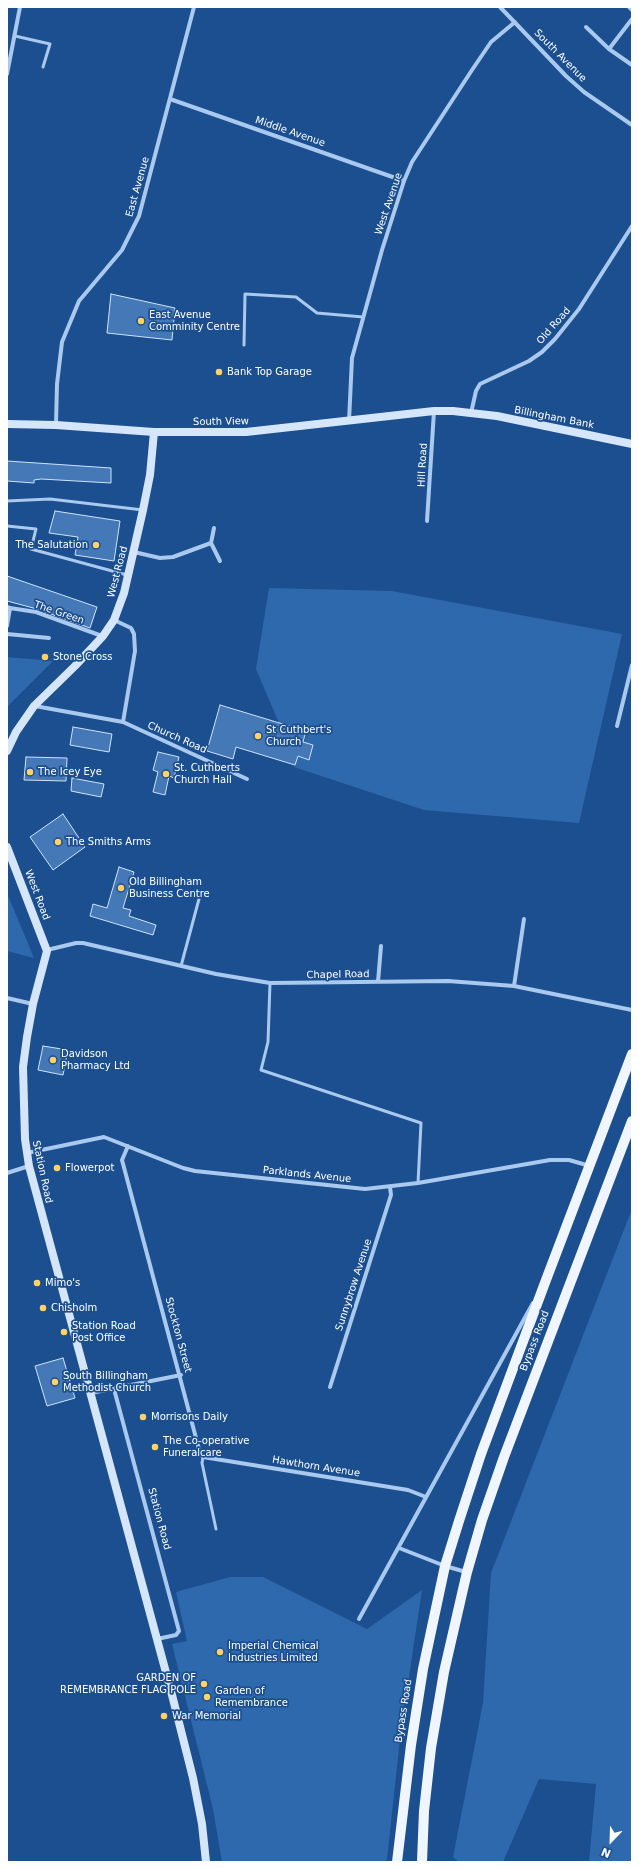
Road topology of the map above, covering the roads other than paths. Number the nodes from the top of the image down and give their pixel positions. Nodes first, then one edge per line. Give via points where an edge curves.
1 (20, 7) edge
2 (194, 7) edge
3 (500, 7) edge
4 (629, 7) edge
5 (632, 10) edge
6 (632, 19) edge
7 (515, 22) junction
8 (586, 27) dead end
9 (15, 36) junction
10 (609, 49) junction
11 (632, 65) edge
12 (43, 67) dead end
13 (7, 74) edge
14 (170, 99) junction
15 (632, 125) edge
16 (404, 181) junction
17 (632, 226) edge
18 (364, 317) junction
19 (244, 344) dead end
20 (434, 411) junction
21 (471, 413) junction
22 (349, 421) junction
23 (7, 424) edge
24 (56, 425) junction
25 (154, 432) junction
26 (632, 444) edge
27 (7, 501) edge
28 (143, 510) junction
29 (427, 521) dead end
30 (7, 526) edge
31 (214, 528) dead end
32 (211, 543) junction
33 (134, 552) junction
34 (220, 561) dead end
35 (129, 576) junction
36 (8, 607) edge
37 (114, 620) junction
38 (7, 626) edge
39 (7, 634) edge
40 (103, 636) junction
41 (49, 638) dead end
42 (632, 665) edge
43 (34, 706) junction
44 (123, 722) junction
45 (617, 726) dead end
46 (7, 751) edge
47 (247, 779) dead end
48 (7, 847) edge
49 (199, 899) dead end
50 (524, 919) dead end
51 (381, 946) dead end
52 (47, 951) junction
53 (181, 966) junction
54 (378, 982) junction
55 (270, 983) junction
56 (514, 986) junction
57 (7, 998) edge
58 (33, 1004) junction
59 (632, 1010) edge
60 (632, 1054) edge
61 (632, 1121) edge
62 (128, 1146) junction
63 (26, 1153) junction
64 (29, 1166) junction
65 (590, 1166) junction
66 (7, 1173) edge
67 (418, 1183) junction
68 (390, 1187) junction
69 (546, 1280) junction
70 (181, 1375) junction
71 (330, 1387) dead end
72 (114, 1389) junction
73 (91, 1393) junction
74 (203, 1457) junction
75 (426, 1497) junction
76 (216, 1529) dead end
77 (399, 1548) junction
78 (445, 1566) junction
79 (467, 1572) junction
80 (359, 1619) dead end
81 (157, 1640) junction
82 (206, 1862) edge
83 (397, 1862) edge
84 (422, 1862) edge

1 - 9 street
2 - 14 street, East Avenue
3 - 7 street, South Avenue
4 - 5 street
6 - 10 street
7 - 15 street, South Avenue via 578,87
7 - 16 street, West Avenue via 491,42 412,162
8 - 10 street
9 - 12 lane via 50,44
9 - 13 street
10 - 11 street
14 - 16 street, Middle Avenue
14 - 24 street, East Avenue via 139,216 122,250 79,301 62,342
16 - 18 street, West Avenue
17 - 21 street, Old Road via 579,309 555,339 529,361 480,384
18 - 19 lane via 317,313 296,297 244,294
18 - 22 street, West Avenue via 352,358
20 - 21 street, Billingham Bank
20 - 22 street, South View
20 - 29 street, Hill Road
21 - 26 street, Billingham Bank
22 - 25 street, South View via 246,432
23 - 24 street, South View
24 - 25 street, South View
25 - 28 street, West Road via 150,476
27 - 28 lane via 50,499
28 - 33 street, West Road
30 - 35 lane via 36,529 31,549
31 - 32 street
32 - 33 street via 173,557 160,558
32 - 34 street
33 - 35 street, West Road
35 - 37 street, West Road
36 - 38 street, The Green
36 - 40 street, The Green via 36,612
37 - 40 street, West Road
37 - 44 street via 132,628 136,651
39 - 41 street
40 - 43 street, West Road
42 - 45 street
43 - 44 street, Church Road
43 - 46 street, West Road via 16,732
44 - 47 street, Church Road
48 - 52 street, West Road
49 - 53 lane
50 - 56 street
51 - 54 street
52 - 53 street, Chapel Road via 83,943
52 - 58 street, Station Road
53 - 55 street, Chapel Road
54 - 55 street, Chapel Road
54 - 56 street, Chapel Road via 448,981
55 - 67 lane via 268,1042 261,1070 421,1123
56 - 59 street, Chapel Road
57 - 58 street
58 - 63 street, Station Road via 23,1067
60 - 65 main road, Bypass Road
61 - 79 main road, Bypass Road via 504,1456
62 - 63 street, Parklands Avenue via 104,1137
62 - 68 street, Parklands Avenue via 195,1172 365,1189
62 - 70 street, Stockton Street via 122,1160
63 - 64 street, Station Road
64 - 66 street
64 - 73 street, Station Road
65 - 67 street, Parklands Avenue via 569,1160 550,1160
65 - 69 main road, Bypass Road
67 - 68 street, Parklands Avenue
68 - 71 street, Sunnybrow Avenue via 391,1195
69 - 75 street, Bypass Road
69 - 78 main road, Bypass Road via 481,1454
70 - 72 street
70 - 74 street, Stockton Street
72 - 73 street
72 - 81 street, Station Road via 179,1631 176,1635
73 - 81 street, Station Road
74 - 75 street, Hawthorn Avenue via 408,1490
74 - 76 lane, Stockton Street via 202,1464
75 - 77 street, Bypass Road
77 - 78 street
77 - 80 street, Bypass Road
78 - 79 street
78 - 83 main road, Bypass Road via 423,1669
79 - 84 main road, Bypass Road via 444,1672 431,1748 424,1811
81 - 82 street, Station Road via 193,1778

